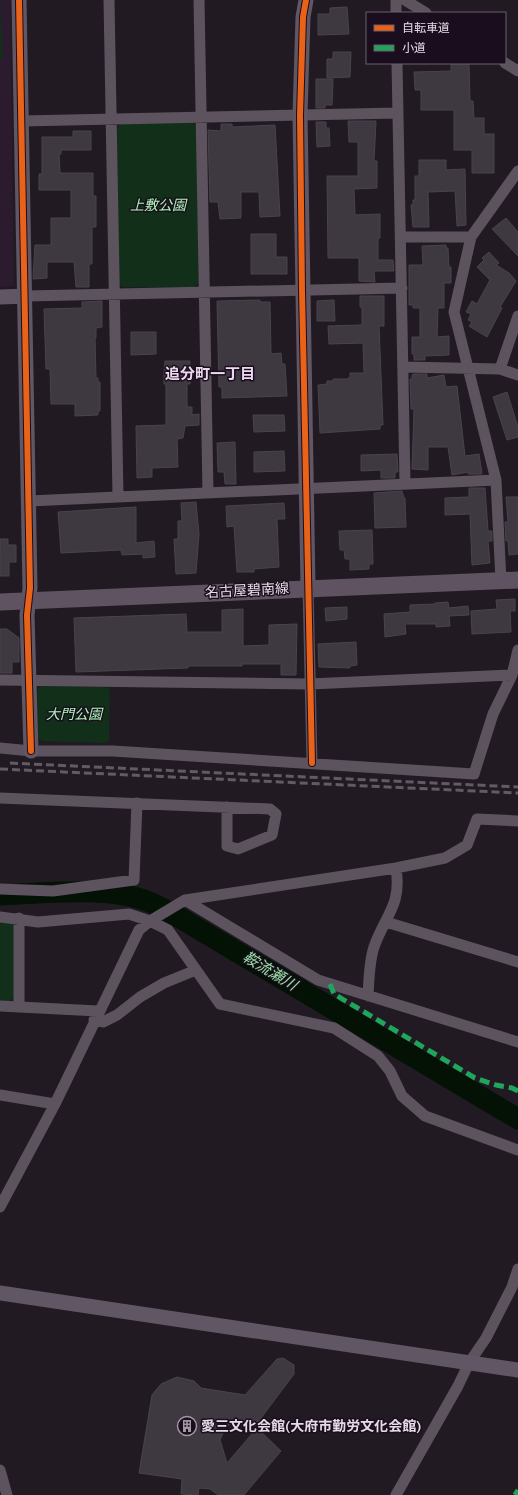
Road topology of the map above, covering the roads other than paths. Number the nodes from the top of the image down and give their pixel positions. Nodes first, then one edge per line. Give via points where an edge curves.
1 (19, 0) edge
2 (109, 0) edge
3 (199, 0) edge
4 (306, 0) edge
5 (396, 0) edge
6 (405, 0) edge
7 (396, 12) edge
8 (424, 12) edge
9 (397, 64) edge
10 (506, 64) edge
11 (518, 71) edge
12 (398, 113) junction
13 (300, 115) junction
14 (201, 116) junction
15 (111, 118) junction
16 (22, 120) junction
17 (518, 171) edge
18 (401, 237) junction
19 (471, 237) junction
20 (402, 288) junction
21 (302, 290) junction
22 (204, 292) junction
23 (114, 294) junction
24 (26, 296) junction
25 (0, 297) edge
26 (518, 316) edge
27 (404, 367) junction
28 (468, 367) junction
29 (500, 369) junction
30 (518, 375) edge
31 (496, 480) junction
32 (405, 483) junction
33 (305, 488) junction
34 (208, 493) junction
35 (118, 496) junction
36 (29, 501) junction
37 (518, 580) edge
38 (501, 581) junction
39 (308, 587) junction
40 (29, 601) junction
41 (0, 602) edge
42 (518, 650) edge
43 (512, 675) junction
44 (0, 680) edge
45 (29, 680) junction
46 (310, 684) junction
47 (0, 748) edge
48 (30, 751) junction
49 (312, 763) junction
50 (0, 798) edge
51 (138, 803) junction
52 (227, 807) junction
53 (518, 821) edge
54 (396, 868) junction
55 (0, 889) edge
56 (183, 901) junction
57 (0, 917) edge
58 (19, 918) junction
59 (150, 921) junction
60 (386, 922) junction
61 (518, 962) edge
62 (196, 970) junction
63 (368, 996) junction
64 (0, 1006) edge
65 (19, 1007) junction
66 (96, 1016) junction
67 (518, 1042) edge
68 (0, 1095) edge
69 (55, 1104) junction
70 (518, 1150) edge
71 (5, 1190) edge
72 (0, 1207) edge
73 (518, 1269) edge
74 (0, 1293) edge
75 (469, 1364) junction
76 (518, 1370) edge
77 (0, 1470) edge
78 (7, 1495) edge
79 (396, 1495) edge

1 - 16 street
2 - 15 street
3 - 14 street
4 - 13 street via 303,17
5 - 7 street
6 - 8 street
9 - 12 street
10 - 11 street
12 - 13 street
12 - 18 street
13 - 14 street
13 - 21 street
14 - 15 street
14 - 22 street
15 - 16 street
15 - 23 street
16 - 24 street
17 - 19 street
18 - 19 street
18 - 20 street
19 - 28 street via 454,312
20 - 21 street
20 - 27 street
21 - 22 street
21 - 33 street
22 - 23 street
22 - 34 street
23 - 24 street
23 - 35 street
24 - 25 street
24 - 36 street
26 - 29 street
27 - 28 street
27 - 32 street
28 - 29 street
28 - 31 street
29 - 30 street
31 - 32 street
31 - 38 street
32 - 33 street
33 - 34 street
33 - 39 street
34 - 35 street
35 - 36 street
36 - 40 street
37 - 38 main road, 名古屋碧南線
38 - 39 main road, 名古屋碧南線
39 - 40 main road, 名古屋碧南線
39 - 46 street
40 - 41 main road, 名古屋碧南線
40 - 45 street
42 - 43 street
43 - 46 street
43 - 49 street via 493,714 474,774
44 - 45 street
45 - 46 street
45 - 48 street
46 - 49 street
47 - 48 street
48 - 49 street via 113,751
50 - 51 street
51 - 52 street
51 - 55 street via 134,880 53,891
52 - 52 street via 227,846 238,849 272,835 276,814 270,809
53 - 54 street via 477,819 467,845 446,858
54 - 56 street
54 - 60 street via 398,881 394,908
56 - 59 street
56 - 63 street via 242,932 318,980
57 - 58 street
58 - 59 street via 38,922 129,914
58 - 65 street
59 - 62 street via 168,930
59 - 66 street via 139,930
60 - 61 street
60 - 63 street via 374,948
62 - 66 street via 140,997 117,1015 103,1022
62 - 70 street via 220,1004 334,1028 378,1056 390,1071 402,1096 425,1116
63 - 67 street
64 - 65 street
65 - 66 street
66 - 69 street
68 - 69 street
69 - 71 street
71 - 72 street
73 - 75 street via 512,1287 486,1338
74 - 75 street
75 - 76 street
75 - 79 street
77 - 78 street

